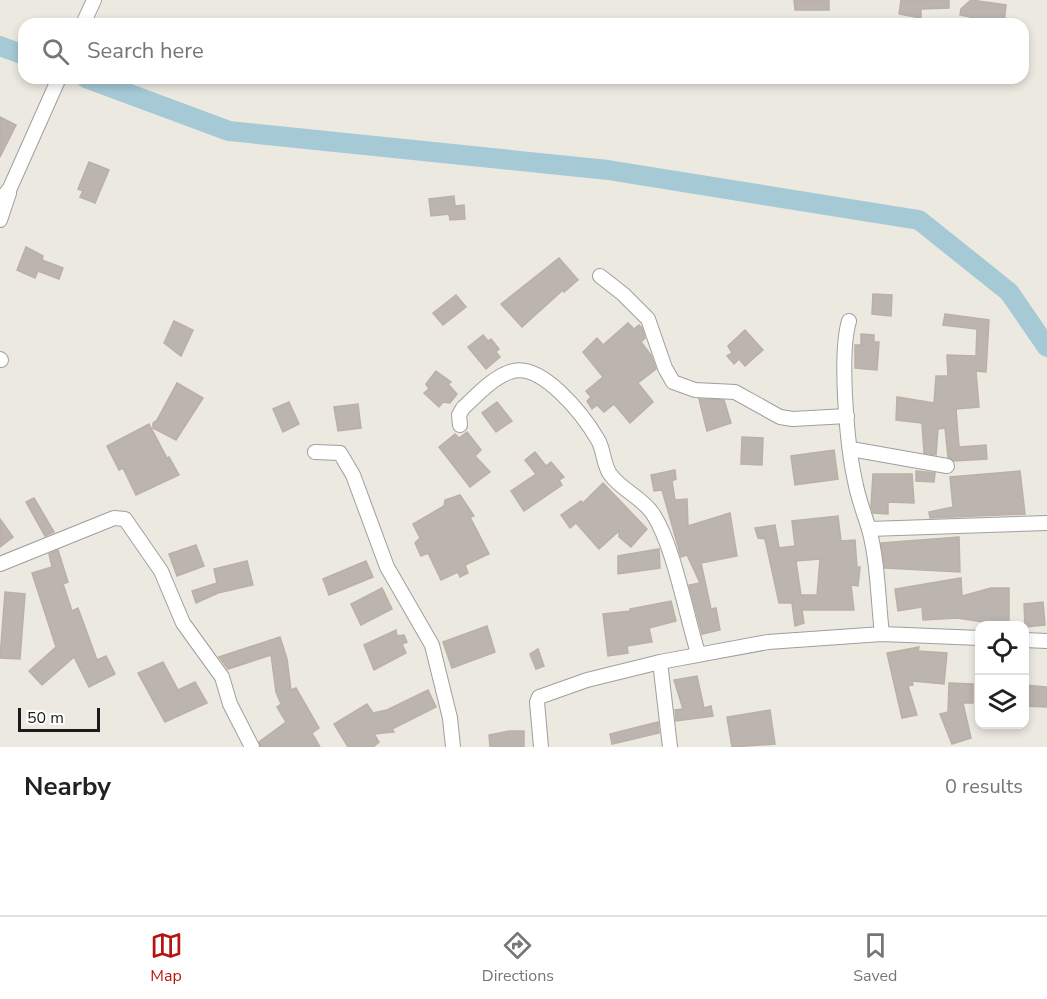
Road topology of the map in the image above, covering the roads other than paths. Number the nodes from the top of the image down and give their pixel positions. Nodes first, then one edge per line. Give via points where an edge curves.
1 (94, 0) edge
2 (86, 18) edge
3 (56, 84) edge
4 (10, 188) junction
5 (0, 201) edge
6 (0, 220) edge
7 (600, 276) dead end
8 (849, 321) dead end
9 (847, 416) junction
10 (460, 425) dead end
11 (851, 449) junction
12 (315, 452) dead end
13 (947, 466) dead end
14 (1047, 523) edge
15 (869, 529) junction
16 (0, 564) edge
17 (882, 634) junction
18 (975, 638) edge
19 (1029, 640) edge
20 (1047, 641) edge
21 (698, 653) junction
22 (660, 662) junction
23 (252, 747) edge
24 (453, 747) edge
25 (541, 747) edge
26 (670, 747) edge

1 - 2 street
3 - 4 street
4 - 5 street
4 - 6 street
7 - 9 street via 648,319 673,382 695,390 735,392 780,417
8 - 9 street via 845,342
9 - 11 street
10 - 21 street via 463,408 511,371 531,372 560,390 598,440 610,474 638,496 663,534
11 - 13 street
11 - 15 street via 854,478
12 - 24 street via 340,453 353,475 387,567 432,645 448,706
14 - 15 street
15 - 17 street
16 - 23 street via 114,518 125,519 161,571 183,624 222,676 230,704
17 - 18 street
17 - 21 street via 768,642
19 - 20 street
21 - 22 street
22 - 25 street via 539,697
22 - 26 street

